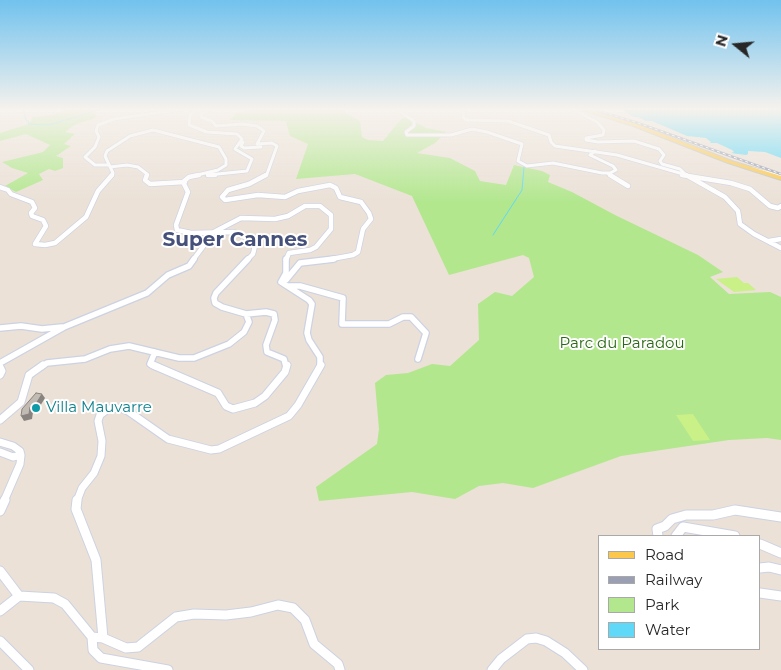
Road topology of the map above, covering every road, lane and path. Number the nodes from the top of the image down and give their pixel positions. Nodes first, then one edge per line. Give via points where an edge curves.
1 (98, 140) edge
2 (122, 140) edge
3 (196, 140) edge
4 (258, 140) edge
5 (511, 140) edge
6 (551, 140) edge
7 (588, 140) edge
8 (674, 140) edge
9 (678, 140) edge
10 (241, 141) joint
11 (276, 145) junction
12 (595, 151) junction
13 (110, 166) junction
14 (607, 173) junction
15 (686, 176) junction
16 (781, 177) edge
17 (183, 182) junction
18 (628, 186) dead end
19 (0, 187) edge
20 (781, 206) edge
21 (214, 232) junction
22 (781, 239) edge
23 (769, 241) junction
24 (781, 248) edge
25 (288, 285) junction
26 (246, 314) junction
27 (64, 327) junction
28 (0, 328) edge
29 (155, 352) junction
30 (418, 359) dead end
31 (0, 363) edge
32 (0, 367) edge
33 (0, 375) edge
34 (0, 420) edge
35 (0, 442) edge
36 (0, 452) edge
37 (22, 455) junction
38 (0, 511) edge
39 (781, 517) edge
40 (658, 535) edge
41 (677, 535) edge
42 (730, 535) edge
43 (761, 544) edge
44 (781, 552) edge
45 (761, 568) edge
46 (781, 570) edge
47 (0, 571) edge
48 (761, 593) edge
49 (19, 596) junction
50 (781, 596) edge
51 (0, 611) edge
52 (92, 637) junction
53 (103, 638) junction
54 (0, 641) edge
55 (28, 670) edge
56 (168, 670) edge
57 (340, 670) edge
58 (492, 670) edge
59 (583, 670) edge

1 - 13 street via 85,157 95,165
2 - 13 street via 112,146 106,156
3 - 17 street via 219,147 226,165
4 - 11 street via 256,143
5 - 14 street via 522,144 517,158 523,165 560,163
6 - 12 street via 555,146
7 - 15 street via 634,141 659,149 664,155 660,161 662,164 680,168
8 - 16 main road
9 - 16 main road
10 - 11 street via 244,148
10 - 17 street via 235,149 252,159 247,171 206,175
11 - 25 street via 267,174 228,190 222,197 225,200 258,195 285,197 330,185 336,188 340,197 361,202 370,219 363,229 358,252 300,263 289,274
12 - 14 street via 590,155 593,158 616,168 614,172
12 - 15 street
13 - 17 street via 138,167 150,184
13 - 19 street via 110,179 98,191 86,217 51,244 35,244 46,226 43,220 32,216 35,208 32,202
14 - 18 street
15 - 20 street via 743,186 770,206
15 - 23 street via 725,197 738,211 740,224
17 - 21 street via 188,192 177,230
21 - 25 street via 240,218 275,220 305,206 329,211 330,229 316,246 286,257 286,273 281,282
21 - 26 street via 234,232 251,240 255,246 253,254 214,298 215,303 222,307
21 - 27 street via 190,266 168,275 147,293
22 - 23 street
23 - 24 street
25 - 30 street via 343,298 342,324 389,324 411,317 426,333
25 - 53 street via 312,304 307,333 321,365 289,416 243,439 211,450 168,440 121,408 108,409 100,415 101,456 94,473 82,488 76,508 96,560
26 - 29 street via 249,322 244,332 212,352 194,358
26 - 29 street via 274,314 267,352 284,359 287,364 285,372 255,404 233,409 226,406 218,393 150,364
27 - 28 street
27 - 31 street
29 - 34 street via 119,347 84,359 47,363 30,375 21,402
32 - 33 street
35 - 37 street via 20,450
36 - 37 street via 13,457
37 - 38 street
39 - 40 street via 735,510 713,515 686,515 657,529
41 - 42 street via 683,527 689,527
43 - 44 street
45 - 46 street
47 - 49 street
48 - 50 street
49 - 51 street
49 - 52 street via 54,598 65,604
52 - 53 street
52 - 56 street via 93,650 101,658
53 - 57 street via 126,648 138,646 176,617 252,612 278,605 293,608 305,620 314,644 338,664
54 - 55 street
58 - 59 street via 527,639 536,638 565,653

